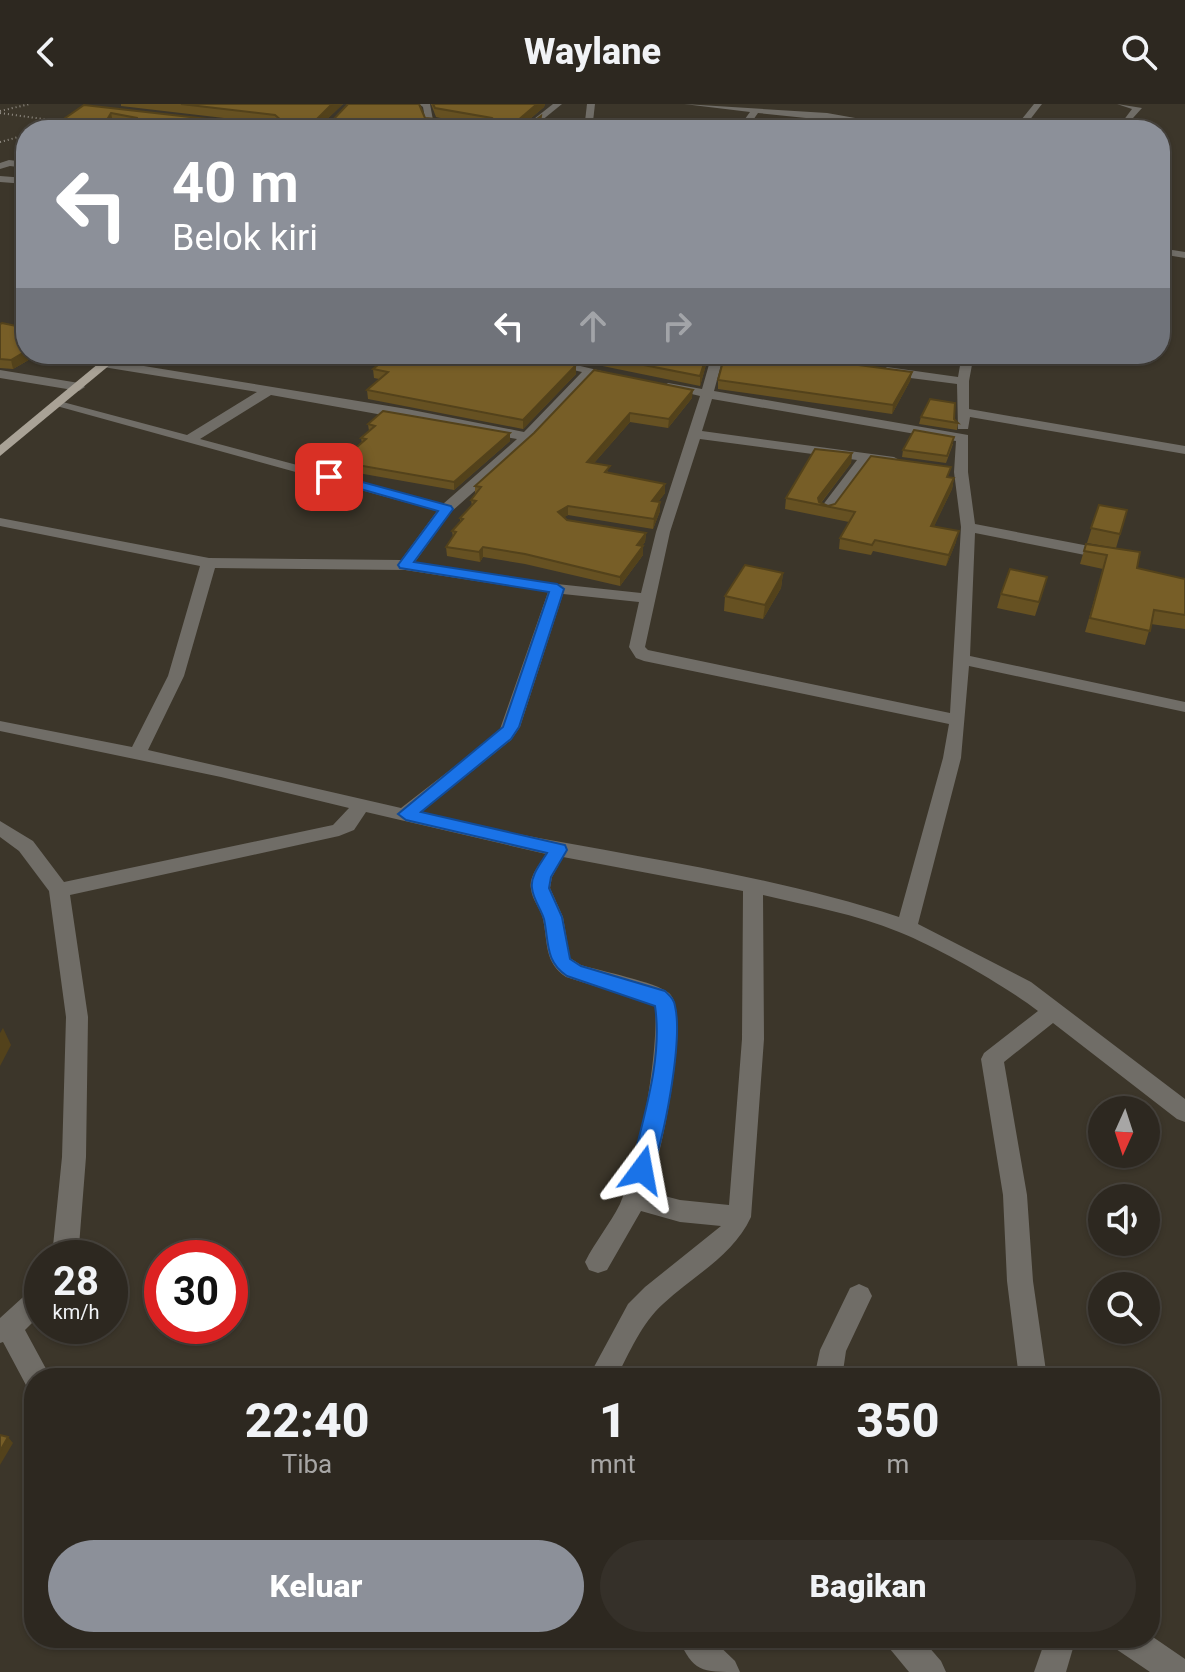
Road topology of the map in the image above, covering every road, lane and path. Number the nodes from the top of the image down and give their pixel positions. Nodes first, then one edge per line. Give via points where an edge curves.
1 (30, 104) edge
2 (558, 104) edge
3 (688, 104) edge
4 (1038, 104) edge
5 (1121, 104) edge
6 (751, 108) edge
7 (0, 112) edge
8 (827, 116) junction
9 (50, 120) edge
10 (537, 120) edge
11 (826, 120) edge
12 (853, 120) edge
13 (1025, 120) edge
14 (1129, 120) edge
15 (106, 364) edge
16 (136, 364) edge
17 (559, 364) edge
18 (716, 364) edge
19 (966, 364) edge
20 (871, 369) edge
21 (590, 371) junction
22 (0, 374) edge
23 (631, 379) edge
24 (963, 381) junction
25 (657, 384) edge
26 (79, 387) junction
27 (268, 391) junction
28 (708, 395) junction
29 (59, 405) junction
30 (963, 412) junction
31 (692, 434) junction
32 (527, 437) junction
33 (963, 438) junction
34 (190, 439) junction
35 (1185, 450) edge
36 (0, 452) edge
37 (866, 457) junction
38 (913, 464) edge
39 (446, 509) junction
40 (826, 510) edge
41 (0, 522) edge
42 (968, 527) junction
43 (1125, 558) edge
44 (209, 563) junction
45 (405, 565) junction
46 (557, 589) junction
47 (649, 598) junction
48 (960, 659) junction
49 (1185, 707) edge
50 (958, 720) junction
51 (0, 726) edge
52 (138, 753) junction
53 (362, 804) junction
54 (406, 814) junction
55 (0, 827) edge
56 (555, 849) junction
57 (753, 886) junction
58 (59, 890) junction
59 (907, 927) junction
60 (1054, 1010) junction
61 (1185, 1112) edge
62 (634, 1198) junction
63 (739, 1217) junction
64 (67, 1240) edge
65 (598, 1262) dead end
66 (859, 1296) dead end
67 (24, 1312) edge
68 (4, 1329) edge
69 (30, 1368) edge
70 (607, 1368) edge
71 (830, 1368) edge
72 (1032, 1368) edge
73 (699, 1648) edge
74 (910, 1648) edge
75 (1058, 1648) edge
76 (1142, 1648) edge
77 (724, 1672) edge
78 (930, 1672) edge
79 (1050, 1672) edge
80 (1177, 1672) edge

1 - 7 path
2 - 10 street
3 - 6 street
4 - 13 street
5 - 14 street via 1138,110
6 - 8 street
7 - 9 path
8 - 11 street
8 - 12 street
15 - 26 main road
16 - 27 street
17 - 21 street
18 - 28 street
19 - 24 street
20 - 24 street
21 - 23 street
21 - 32 street
22 - 26 street
24 - 30 street
25 - 28 street
26 - 29 main road
27 - 32 street
27 - 34 street
28 - 31 street
28 - 33 street
29 - 34 street
29 - 36 main road
30 - 33 street
30 - 35 street
31 - 37 street
31 - 47 street via 654,536
32 - 39 street
33 - 42 street via 953,471
34 - 39 street
37 - 38 street
37 - 40 street
39 - 45 street
41 - 44 street
42 - 43 street
42 - 48 street
44 - 45 street
44 - 52 street via 176,676
45 - 46 street
46 - 47 street
46 - 54 street via 505,736
47 - 50 street via 637,647 646,656
48 - 49 street
48 - 50 street
50 - 59 street
51 - 52 street
52 - 53 street
53 - 54 street
53 - 58 street via 339,830
54 - 56 street
55 - 58 street via 26,846
56 - 57 street
56 - 62 street via 540,888 553,917 563,964 665,1002 660,1095
57 - 59 street
57 - 63 street via 753,1039
58 - 64 street via 77,1017
59 - 60 street
60 - 61 street
60 - 72 street via 992,1059 1015,1195
62 - 63 street via 680,1211
62 - 65 street
63 - 70 street via 730,1234 637,1313
66 - 71 street
67 - 68 street
68 - 69 street
73 - 77 street
74 - 78 street
75 - 79 street
76 - 80 street

